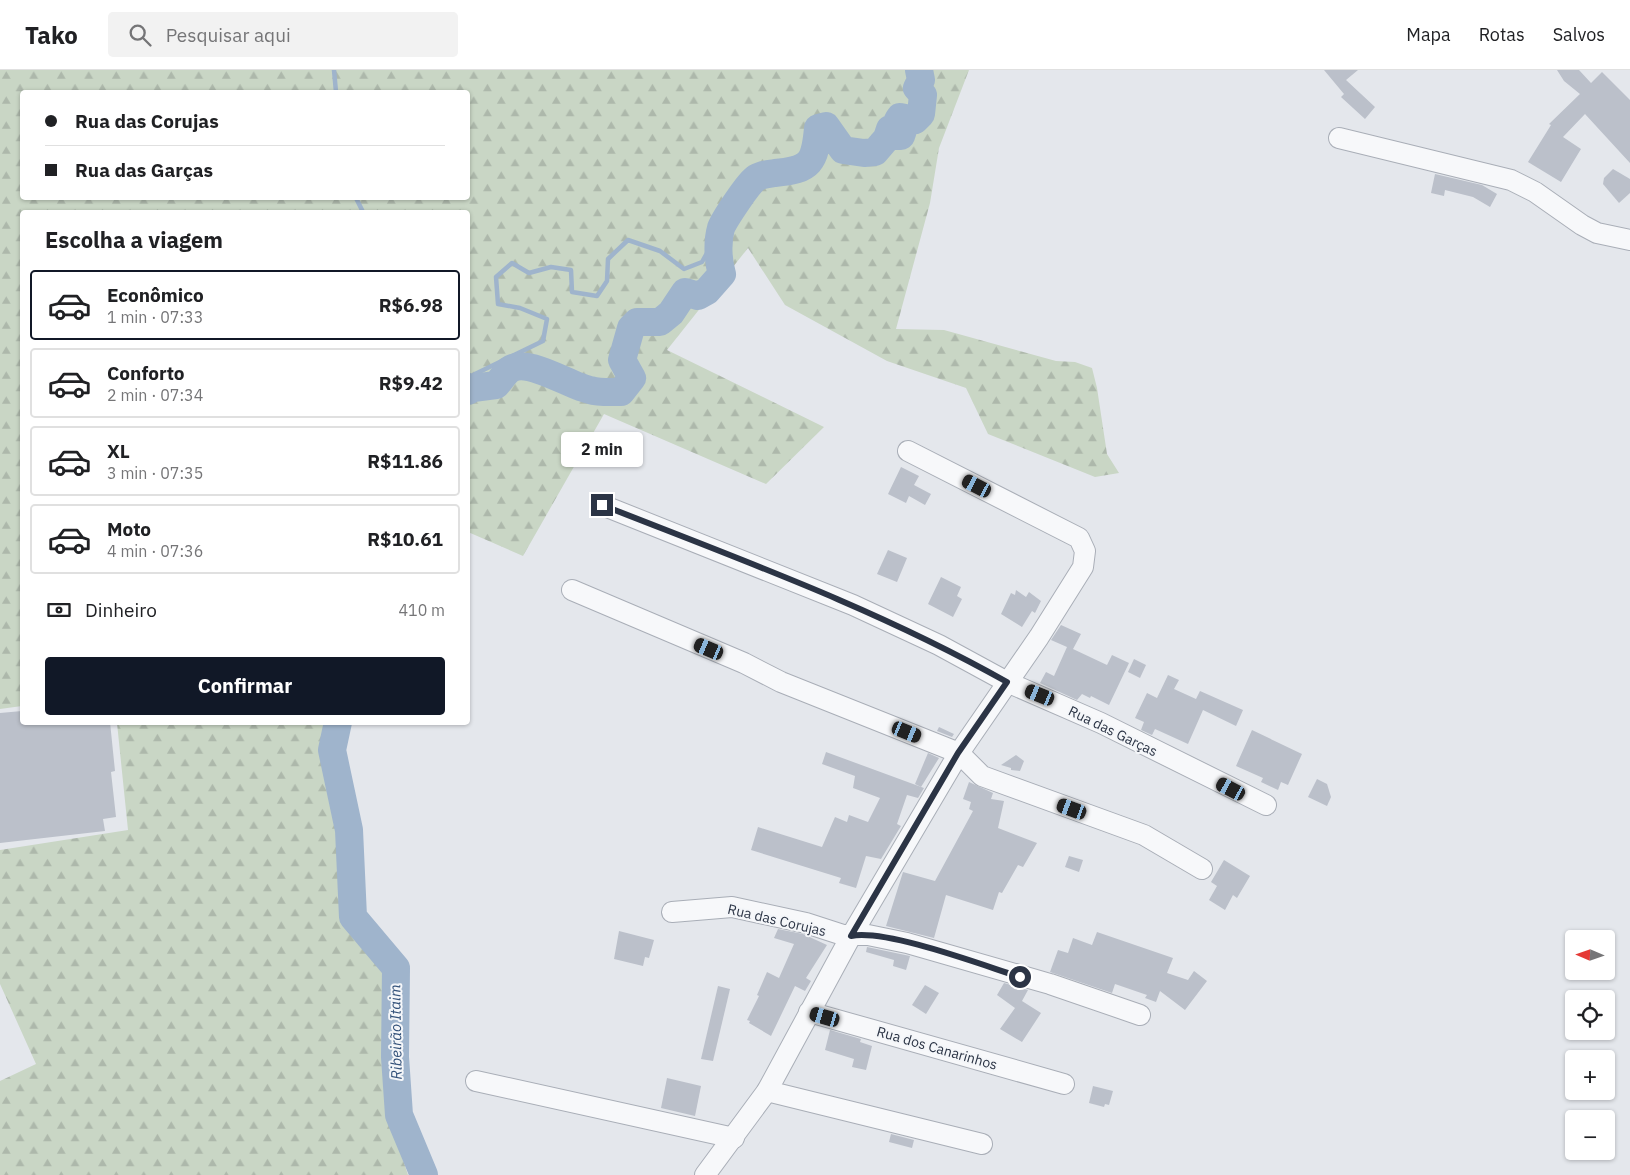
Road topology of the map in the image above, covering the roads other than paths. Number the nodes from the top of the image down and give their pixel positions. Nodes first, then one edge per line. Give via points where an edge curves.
1 (1339, 138) dead end
2 (1630, 240) edge
3 (908, 451) dead end
4 (602, 505) dead end
5 (572, 590) dead end
6 (1007, 682) junction
7 (958, 753) junction
8 (1266, 805) dead end
9 (1202, 869) dead end
10 (672, 912) dead end
11 (851, 936) junction
12 (809, 1012) junction
13 (1140, 1015) dead end
14 (476, 1081) dead end
15 (1064, 1084) dead end
16 (767, 1091) junction
17 (734, 1138) junction
18 (982, 1144) dead end
19 (705, 1175) edge

1 - 2 street via 1511,180 1597,233
3 - 6 street via 1079,538 1085,551 1083,568
4 - 6 street, Rua das Garças via 853,606 939,644
5 - 7 street via 781,682
6 - 7 street
6 - 8 street, Rua das Garças via 1100,723
7 - 9 street via 982,776 1144,835
7 - 11 street
10 - 11 street, Rua das Corujas via 732,907
11 - 12 street
11 - 13 street, Rua das Corujas via 868,935 907,943 1059,987
12 - 15 street, Rua dos Canarinhos
12 - 16 street
14 - 17 street
16 - 17 street
16 - 18 street
17 - 19 street

